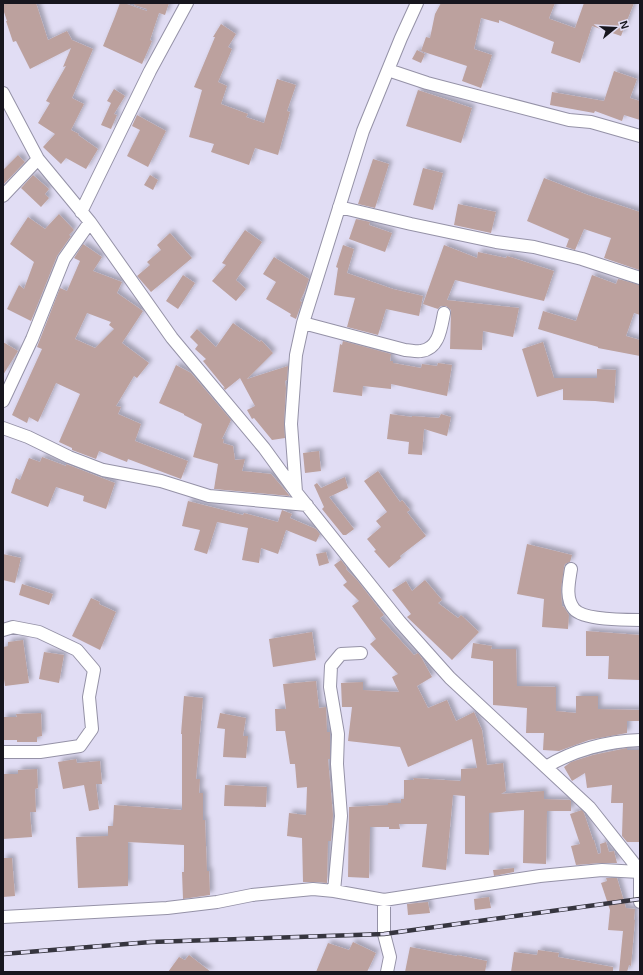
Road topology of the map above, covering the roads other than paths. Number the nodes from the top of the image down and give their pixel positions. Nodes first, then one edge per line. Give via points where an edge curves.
1 (186, 3) edge
2 (417, 3) edge
3 (388, 70) junction
4 (3, 93) edge
5 (640, 136) edge
6 (38, 159) junction
7 (3, 196) edge
8 (339, 207) junction
9 (81, 212) junction
10 (90, 222) junction
11 (640, 278) edge
12 (444, 313) dead end
13 (303, 323) junction
14 (3, 400) edge
15 (3, 428) edge
16 (296, 492) junction
17 (307, 505) junction
18 (571, 570) dead end
19 (640, 620) edge
20 (3, 630) edge
21 (361, 653) dead end
22 (640, 740) edge
23 (3, 752) edge
24 (546, 767) junction
25 (640, 872) edge
26 (640, 876) edge
27 (334, 891) junction
28 (384, 900) junction
29 (640, 902) edge
30 (3, 917) edge
31 (387, 972) edge

1 - 9 street
2 - 3 street
3 - 5 street via 427,83
3 - 8 street via 363,131
4 - 6 street
6 - 7 street
6 - 9 street
8 - 11 street via 410,224 582,258
8 - 13 street
9 - 10 street
10 - 14 street via 64,259 32,339
10 - 16 street via 172,338 264,448
12 - 13 street via 435,344 420,352
13 - 16 street via 296,355 292,424
15 - 17 street via 103,470 161,481 209,496
16 - 17 street
17 - 24 street via 400,622 450,678
18 - 19 street via 568,590 574,609 583,615
20 - 23 street via 13,628 46,635 77,650 94,670 90,697 92,729 80,746 40,752
21 - 27 street via 341,654 331,666 330,687 338,734 337,764 341,816
22 - 24 street via 602,744 559,758
24 - 25 street via 590,808
25 - 28 street via 602,870 540,876
26 - 29 street
27 - 28 street
27 - 30 street via 313,889 252,895 167,908
28 - 31 street via 384,934 390,957

